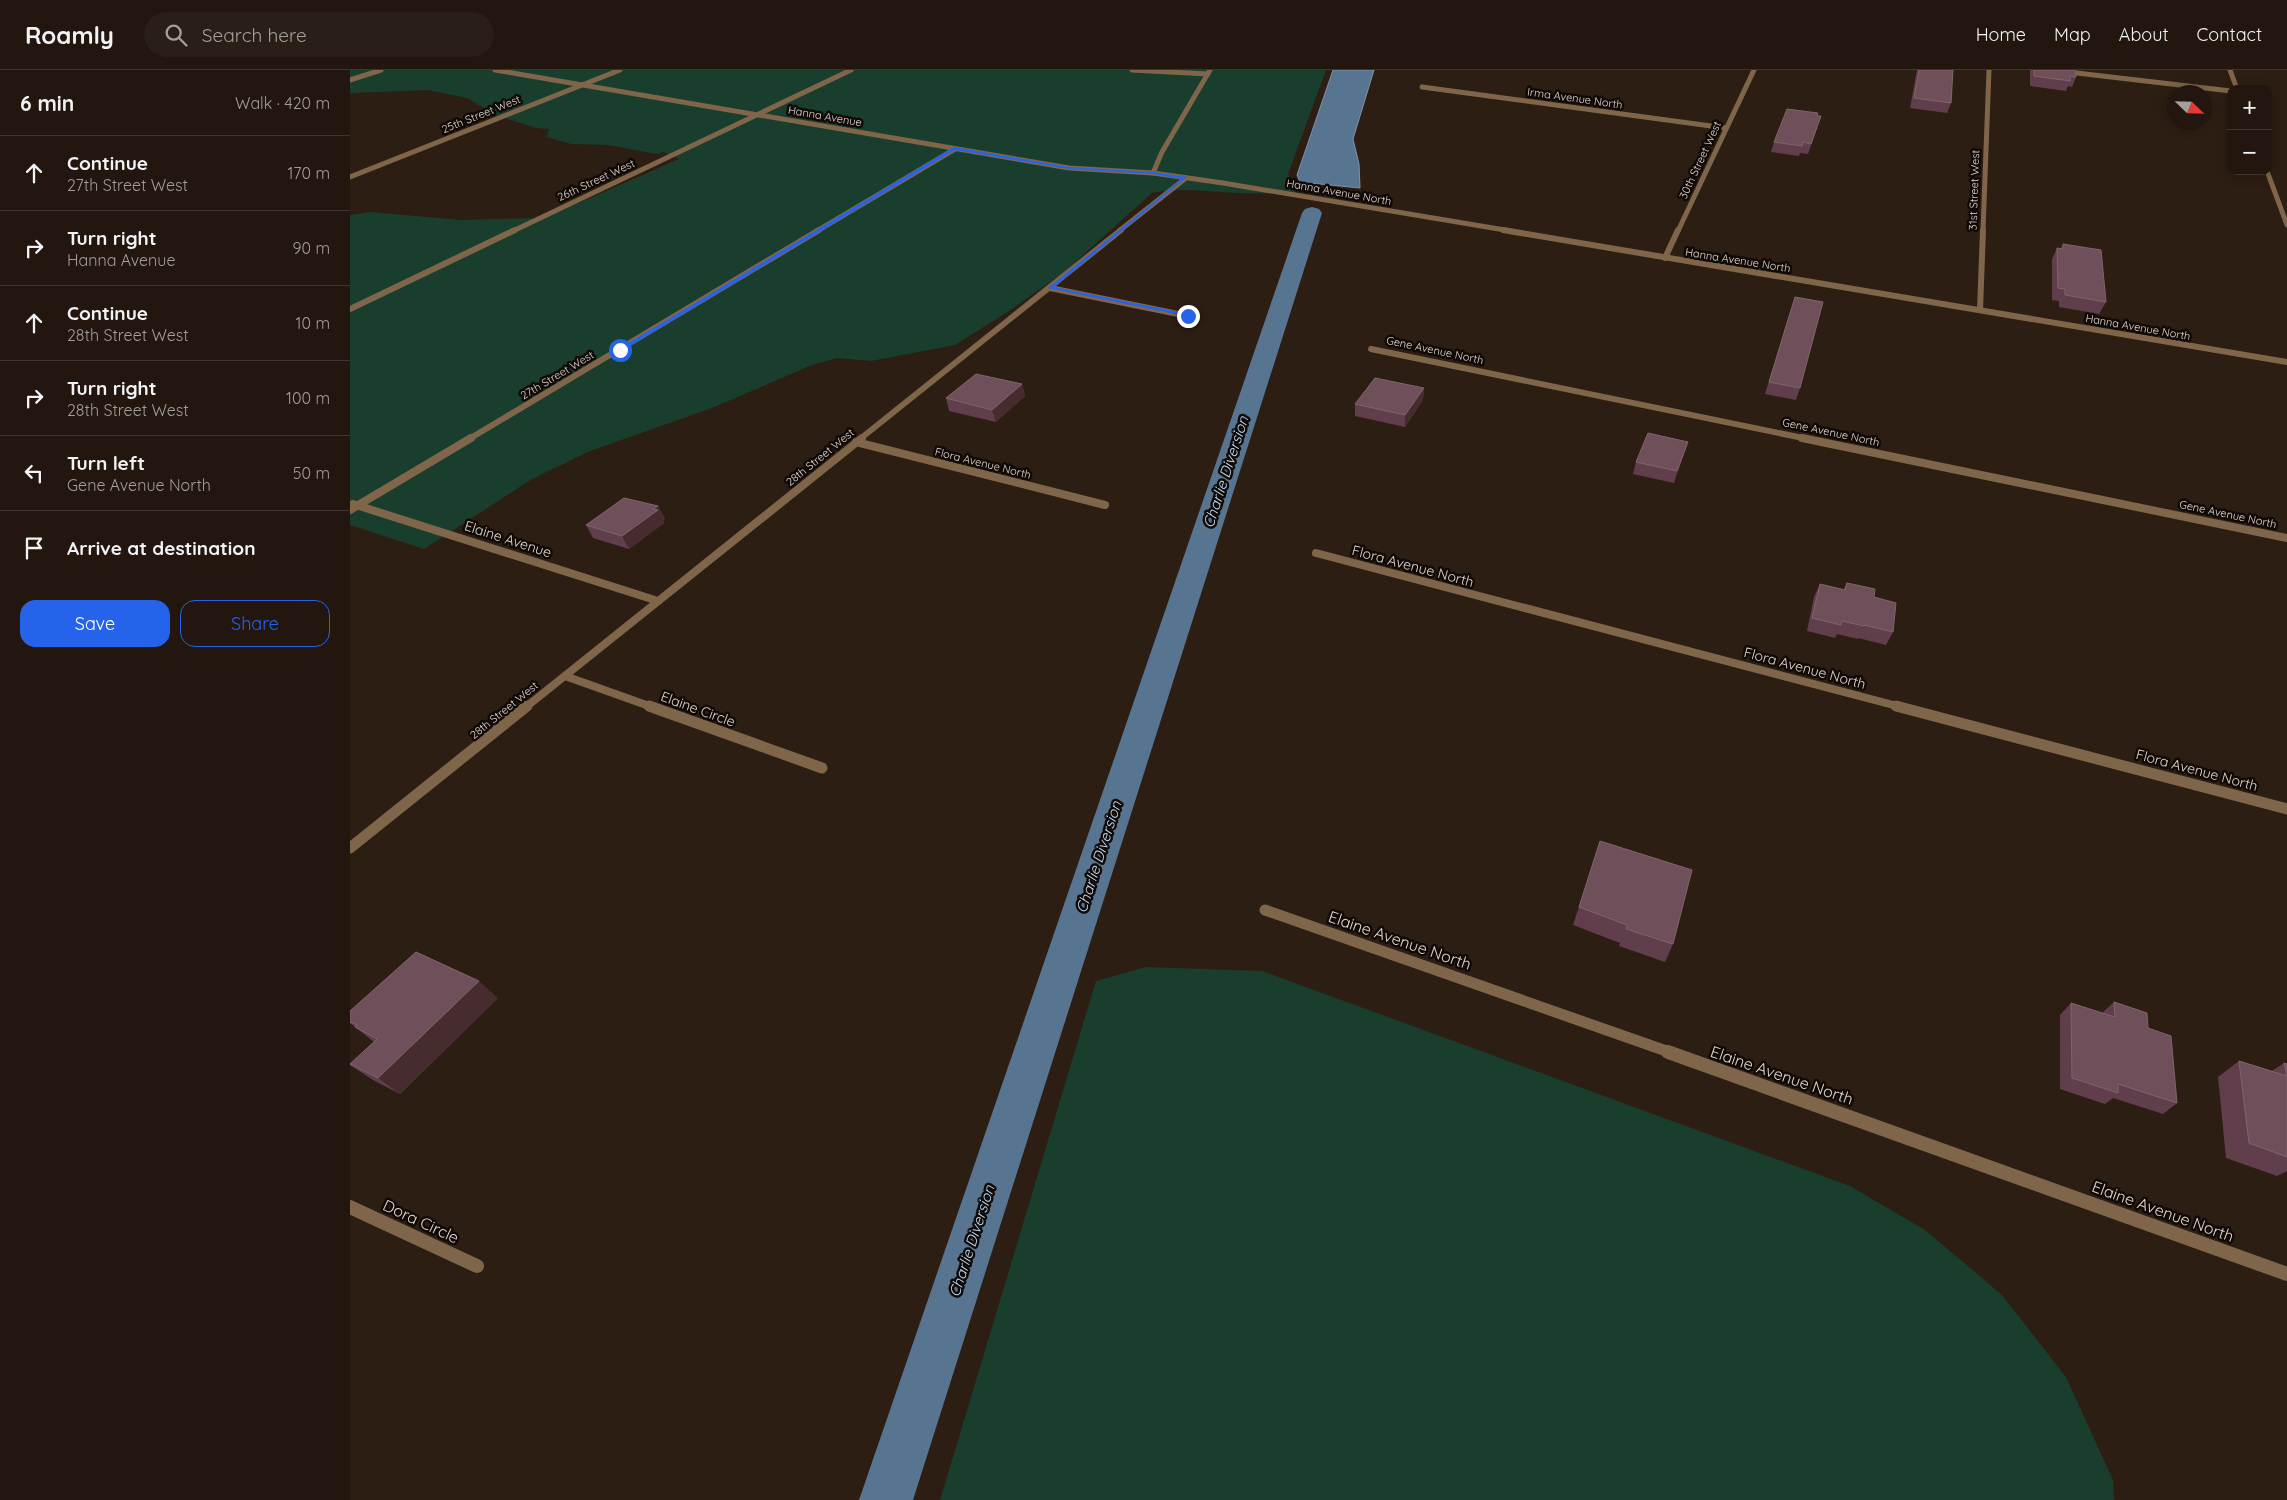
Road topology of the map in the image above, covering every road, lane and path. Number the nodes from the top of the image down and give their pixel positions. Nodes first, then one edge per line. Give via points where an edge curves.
1 (381, 70) edge
2 (495, 70) edge
3 (620, 70) edge
4 (851, 70) edge
5 (1132, 70) edge
6 (1754, 70) edge
7 (1989, 70) edge
8 (2051, 70) edge
9 (2230, 70) edge
10 (1209, 72) edge
11 (350, 80) edge
12 (582, 85) junction
13 (2236, 85) edge
14 (1422, 87) dead end
15 (2227, 91) edge
16 (758, 114) junction
17 (1726, 128) junction
18 (954, 149) junction
19 (1153, 173) junction
20 (2268, 175) edge
21 (350, 177) edge
22 (1186, 178) junction
23 (2287, 225) edge
24 (1665, 258) junction
25 (1050, 288) junction
26 (350, 309) edge
27 (1980, 310) junction
28 (1188, 316) dead end
29 (1371, 349) dead end
30 (2287, 362) edge
31 (856, 442) junction
32 (1105, 505) dead end
33 (353, 506) edge
34 (2287, 538) edge
35 (1316, 554) dead end
36 (658, 601) junction
37 (565, 676) junction
38 (822, 768) dead end
39 (2287, 808) edge
40 (350, 848) edge
41 (1265, 910) dead end
42 (350, 1207) edge
43 (477, 1266) dead end
44 (2287, 1274) edge

1 - 11 street
2 - 12 street, Hanna Avenue
3 - 12 street, 25th Street West
4 - 16 street, 26th Street West
5 - 10 street
6 - 17 street, 30th Street West
7 - 27 street, 31st Street West
8 - 15 street
9 - 13 street
10 - 19 street
12 - 16 street, Hanna Avenue
12 - 21 street, 25th Street West
14 - 17 street, Irma Avenue North
16 - 18 street, Hanna Avenue
16 - 26 street, 26th Street West
17 - 24 street, 30th Street West
18 - 19 street, Hanna Avenue via 1090,171
18 - 33 street, 27th Street West
19 - 22 street
20 - 23 street
22 - 24 street, Hanna Avenue North
22 - 25 street, 28th Street West
24 - 27 street, Hanna Avenue North
25 - 28 street
25 - 31 street, 28th Street West
27 - 30 street, Hanna Avenue North
29 - 34 street, Gene Avenue North
31 - 32 street, Flora Avenue North
31 - 36 street, 28th Street West
33 - 36 street, Elaine Avenue
35 - 39 street, Flora Avenue North
36 - 37 street, 28th Street West
37 - 38 street, Elaine Circle
37 - 40 street, 28th Street West
41 - 44 street, Elaine Avenue North
42 - 43 street, Dora Circle

